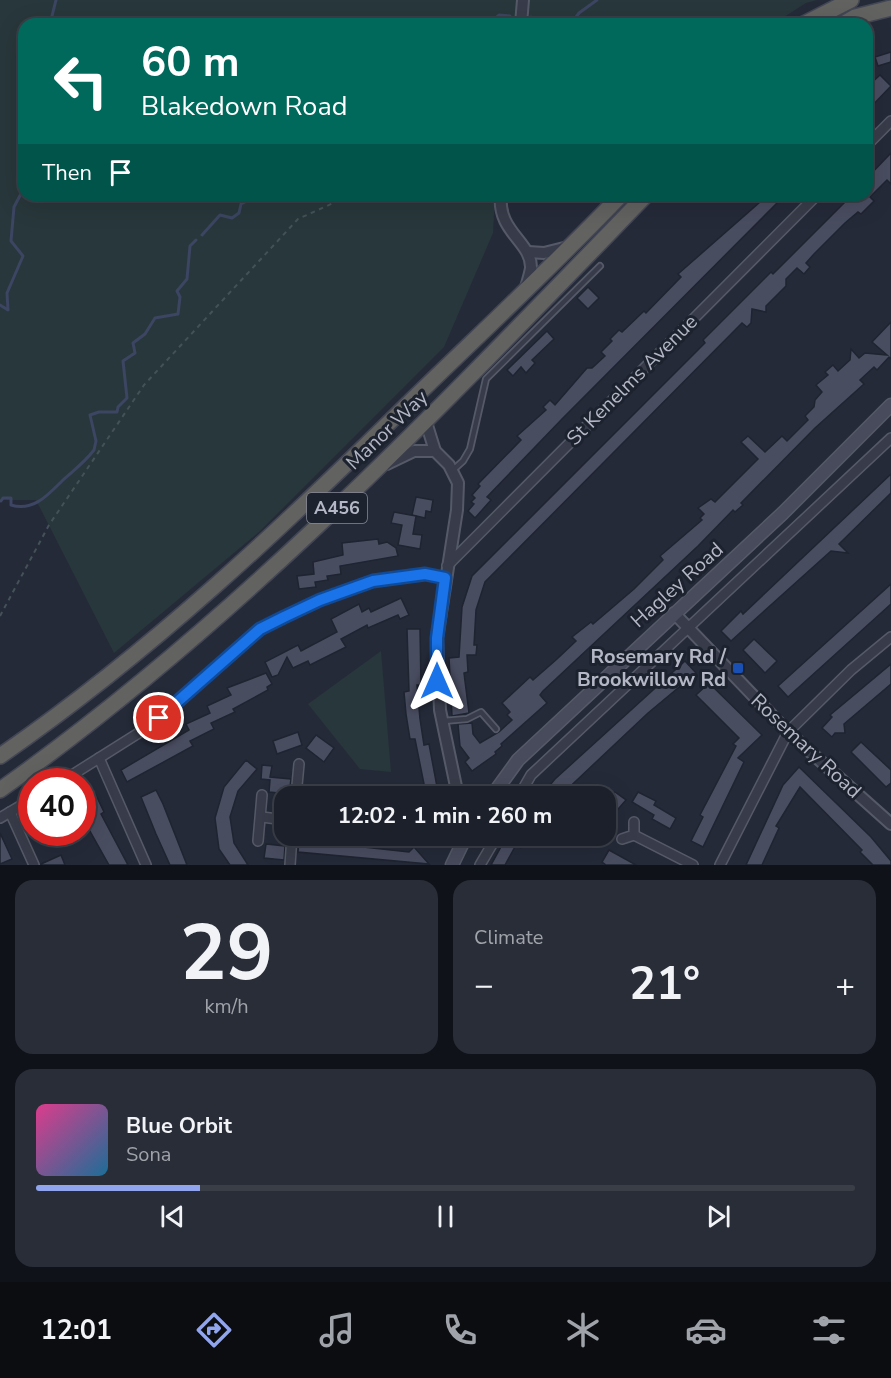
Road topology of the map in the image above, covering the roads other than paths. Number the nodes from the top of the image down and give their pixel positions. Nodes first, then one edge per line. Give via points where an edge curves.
1 (523, 0) edge
2 (851, 0) edge
3 (891, 8) edge
4 (522, 18) edge
5 (816, 18) edge
6 (853, 18) edge
7 (891, 121) edge
8 (873, 139) edge
9 (501, 201) edge
10 (615, 201) edge
11 (640, 201) edge
12 (811, 201) edge
13 (571, 246) junction
14 (528, 252) junction
15 (600, 266) dead end
16 (525, 291) junction
17 (891, 405) edge
18 (426, 422) junction
19 (891, 438) edge
20 (435, 451) junction
21 (376, 468) junction
22 (453, 470) junction
23 (447, 566) junction
24 (445, 578) junction
25 (674, 613) junction
26 (688, 629) junction
27 (891, 637) edge
28 (442, 721) junction
29 (496, 729) dead end
30 (788, 732) junction
31 (0, 756) edge
32 (99, 758) junction
33 (299, 764) dead end
34 (83, 768) edge
35 (297, 786) edge
36 (456, 786) edge
37 (499, 786) edge
38 (525, 786) edge
39 (0, 790) edge
40 (262, 795) dead end
41 (18, 808) edge
42 (10, 812) junction
43 (262, 818) junction
44 (0, 819) edge
45 (274, 819) edge
46 (634, 822) dead end
47 (891, 824) edge
48 (634, 835) junction
49 (622, 839) dead end
50 (258, 841) dead end
51 (291, 846) edge
52 (461, 846) edge
53 (491, 846) edge
54 (34, 865) edge
55 (146, 865) edge
56 (290, 865) edge
57 (452, 865) edge
58 (480, 865) edge
59 (693, 865) edge
60 (720, 865) edge

1 - 4 street
2 - 5 highway
3 - 6 highway
7 - 8 street
9 - 14 street via 502,220
10 - 13 highway, Manor Way / A456
11 - 18 highway, Manor Way / A456
12 - 23 street, St Kenelms Avenue
13 - 14 street via 560,251
13 - 16 highway, Manor Way / A456
14 - 16 street via 531,266
15 - 22 lane via 486,379 470,449
16 - 31 highway, Manor Way / A456 via 225,578 115,670
17 - 25 main road, Hagley Road via 783,513
18 - 20 street
18 - 21 highway, Manor Way / A456
19 - 26 street, Hagley Road
20 - 21 street via 414,452
20 - 22 street
21 - 39 highway, Manor Way / A456 via 327,517 133,687 56,751
22 - 23 street via 458,483 457,510
23 - 24 street
24 - 28 street via 437,638
24 - 32 street via 425,574 373,581 320,600 260,629 145,729
25 - 26 street, Rosemary Road
25 - 37 main road, Hagley Road via 518,760
26 - 30 street, Rosemary Road
26 - 38 street, Hagley Road via 531,776
27 - 30 street
28 - 29 lane via 467,719 481,712
28 - 36 street
30 - 47 street, Rosemary Road
30 - 60 street
32 - 34 street
32 - 55 street
33 - 35 street
40 - 43 street
41 - 42 street
42 - 44 street
42 - 54 street
43 - 45 street
43 - 50 street
46 - 48 street
48 - 49 street
48 - 59 street
51 - 56 street
52 - 57 main road
53 - 58 street

